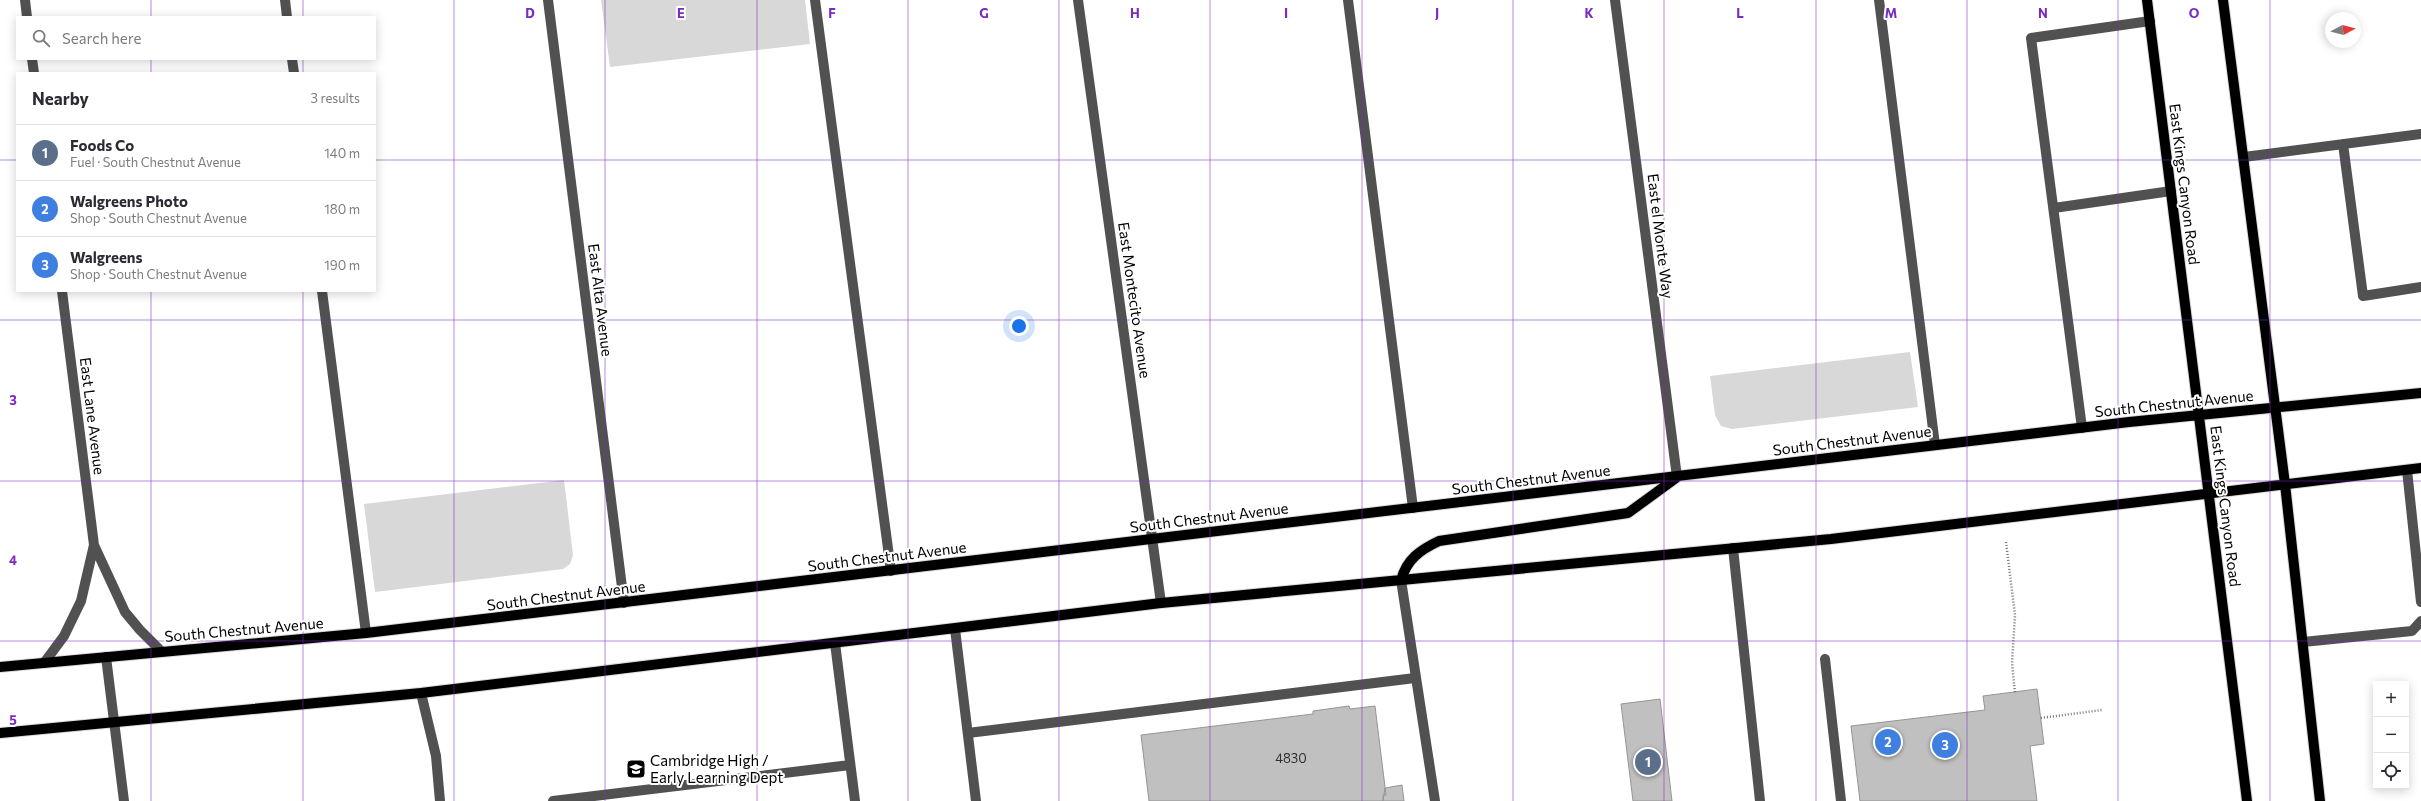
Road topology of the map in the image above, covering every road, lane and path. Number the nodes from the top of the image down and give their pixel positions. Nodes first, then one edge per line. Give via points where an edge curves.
1 (25, 0) edge
2 (285, 0) edge
3 (548, 0) edge
4 (815, 0) edge
5 (1078, 0) edge
6 (1348, 0) edge
7 (1615, 0) edge
8 (1879, 0) edge
9 (2148, 0) edge
10 (2223, 0) edge
11 (27, 16) edge
12 (287, 16) edge
13 (2150, 22) junction
14 (32, 60) edge
15 (292, 60) edge
16 (34, 72) edge
17 (294, 72) edge
18 (2421, 134) edge
19 (2343, 144) junction
20 (2244, 157) junction
21 (2171, 191) junction
22 (2054, 208) junction
23 (2421, 287) edge
24 (62, 292) edge
25 (322, 292) edge
26 (2421, 392) edge
27 (2276, 407) junction
28 (2199, 415) junction
29 (2082, 428) junction
30 (1935, 445) junction
31 (2421, 468) edge
32 (2406, 470) junction
33 (1677, 477) junction
34 (2285, 484) junction
35 (2209, 492) junction
36 (1413, 508) junction
37 (2003, 518) junction
38 (1153, 539) junction
39 (94, 544) junction
40 (1732, 548) junction
41 (891, 571) junction
42 (1401, 580) junction
43 (2421, 602) edge
44 (624, 603) junction
45 (1161, 603) junction
46 (2421, 621) edge
47 (955, 629) junction
48 (366, 633) junction
49 (2303, 642) junction
50 (836, 643) junction
51 (161, 652) junction
52 (106, 657) junction
53 (1824, 659) dead end
54 (44, 663) junction
55 (0, 667) edge
56 (1415, 678) junction
57 (421, 693) junction
58 (2015, 693) dead end
59 (2102, 710) dead end
60 (2041, 718) dead end
61 (114, 721) junction
62 (0, 733) edge
63 (968, 733) junction
64 (850, 765) junction
65 (124, 801) edge
66 (440, 801) edge
67 (553, 801) edge
68 (855, 801) edge
69 (976, 801) edge
70 (1435, 801) edge
71 (1760, 801) edge
72 (1841, 801) edge
73 (2247, 801) edge
74 (2320, 801) edge

1 - 11 street
2 - 12 street
3 - 44 street, East Alta Avenue
4 - 41 street
5 - 38 street, East Montecito Avenue
6 - 36 street
7 - 33 street, East el Monte Way
8 - 30 street
9 - 13 main road, East Kings Canyon Road
10 - 20 main road
13 - 21 main road, East Kings Canyon Road
13 - 22 street via 2031,38
14 - 16 street
15 - 17 street
18 - 19 street
19 - 20 street
19 - 23 street via 2363,296
20 - 27 main road
21 - 22 street
21 - 28 main road, East Kings Canyon Road
22 - 29 street
24 - 39 street, East Lane Avenue
25 - 48 street
26 - 27 main road, South Chestnut Avenue
27 - 28 main road, South Chestnut Avenue
27 - 34 main road
28 - 29 main road, South Chestnut Avenue
28 - 35 main road, East Kings Canyon Road
29 - 30 main road, South Chestnut Avenue
30 - 33 main road, South Chestnut Avenue
31 - 32 main road
32 - 34 main road
32 - 43 street
33 - 36 main road, South Chestnut Avenue
33 - 42 main road via 1628,513 1439,541 1412,558
34 - 35 main road
34 - 49 main road
35 - 37 main road
35 - 73 main road, East Kings Canyon Road
36 - 38 main road, South Chestnut Avenue
37 - 40 main road
37 - 58 path via 2015,615 2012,663
38 - 41 main road, South Chestnut Avenue
38 - 45 street, East Montecito Avenue
39 - 51 street, East Lane Avenue via 125,612
39 - 54 street, East Lane Avenue via 81,601 64,636
40 - 42 main road
40 - 71 street
41 - 44 main road, South Chestnut Avenue
42 - 45 main road
42 - 56 street
44 - 48 main road, South Chestnut Avenue
45 - 47 main road
46 - 49 street via 2412,631
47 - 50 main road
47 - 63 street
48 - 51 main road, South Chestnut Avenue
49 - 74 main road
50 - 57 main road
50 - 64 street
51 - 52 main road, South Chestnut Avenue
52 - 54 main road, South Chestnut Avenue
52 - 61 street
53 - 72 street
54 - 55 main road, South Chestnut Avenue
56 - 63 street
56 - 70 street
57 - 61 main road
57 - 66 street via 436,756
59 - 60 path
61 - 62 main road
61 - 65 street
63 - 69 street
64 - 67 street
64 - 68 street

